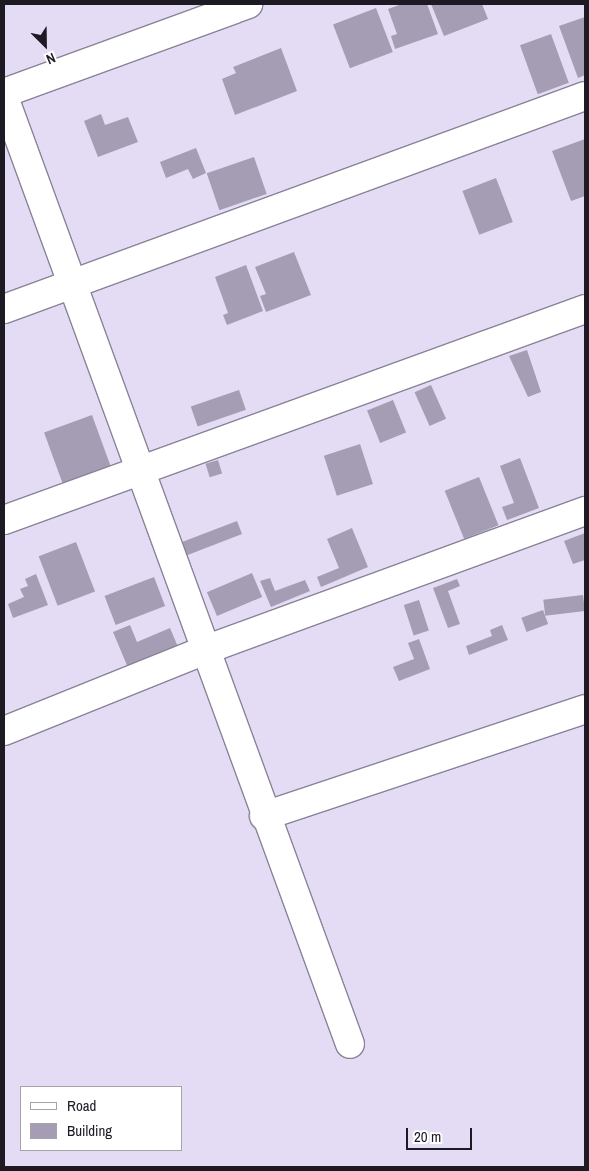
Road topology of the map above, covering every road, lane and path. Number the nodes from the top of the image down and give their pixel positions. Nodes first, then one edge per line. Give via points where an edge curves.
1 (248, 4) edge
2 (4, 95) edge
3 (585, 96) edge
4 (70, 285) junction
5 (4, 309) edge
6 (585, 309) edge
7 (141, 472) junction
8 (585, 511) edge
9 (4, 520) edge
10 (205, 650) junction
11 (585, 709) edge
12 (4, 731) edge
13 (264, 816) junction
14 (350, 1044) dead end

1 - 2 street
2 - 4 street
3 - 4 street
4 - 5 street
4 - 7 street
6 - 7 street
7 - 9 street
7 - 10 street
8 - 10 street
10 - 12 street
10 - 13 street
11 - 13 street
13 - 14 street

